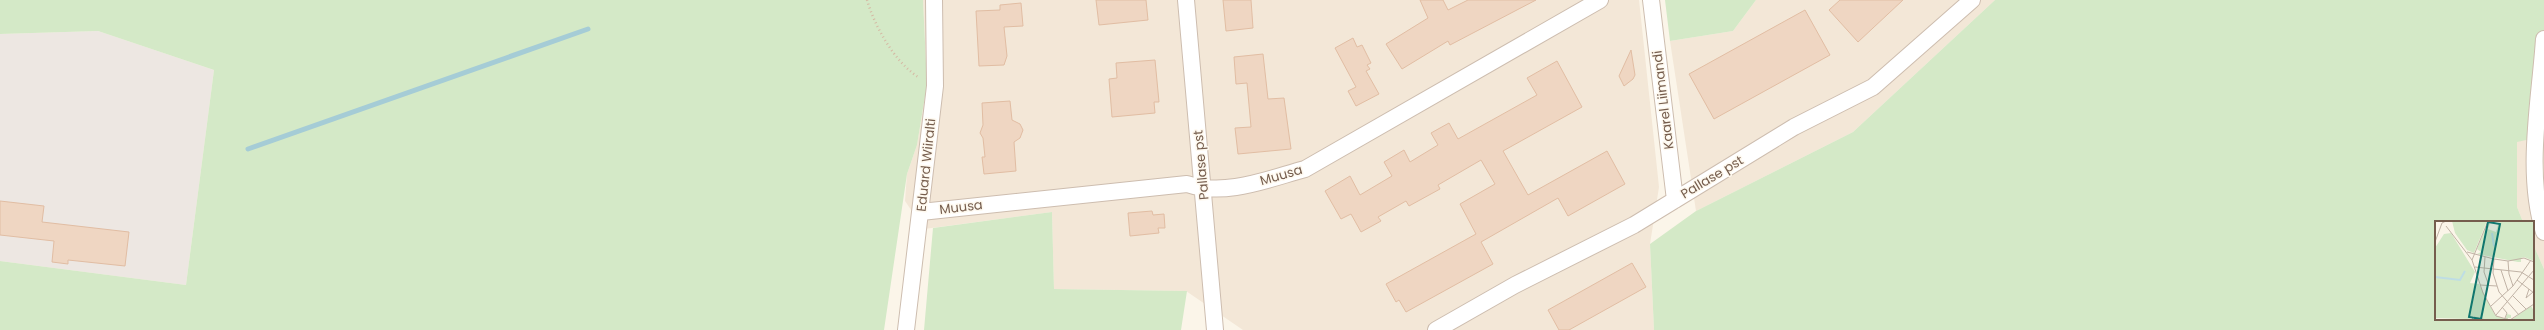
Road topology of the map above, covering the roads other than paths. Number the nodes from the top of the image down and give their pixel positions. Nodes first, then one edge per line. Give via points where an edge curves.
1 (934, 0) edge
2 (1186, 0) edge
3 (1600, 0) edge
4 (1651, 0) edge
5 (1972, 0) edge
6 (2544, 39) edge
7 (1204, 190) junction
8 (1675, 200) junction
9 (921, 212) junction
10 (2544, 232) edge
11 (906, 330) edge
12 (1215, 330) edge
13 (1436, 330) edge

1 - 9 street, Eduard Wiiralti via 935,86
2 - 7 street, Pallase pst
3 - 7 street, Muusa via 1305,168 1234,187
4 - 8 street, Kaarel Liimandi
5 - 8 street, Pallase pst via 1873,87 1794,128
6 - 10 street via 2535,162 2536,196
7 - 9 street, Muusa via 1187,184
7 - 12 street, Pallase pst
8 - 13 street, Pallase pst via 1634,225 1515,285
9 - 11 street, Eduard Wiiralti

